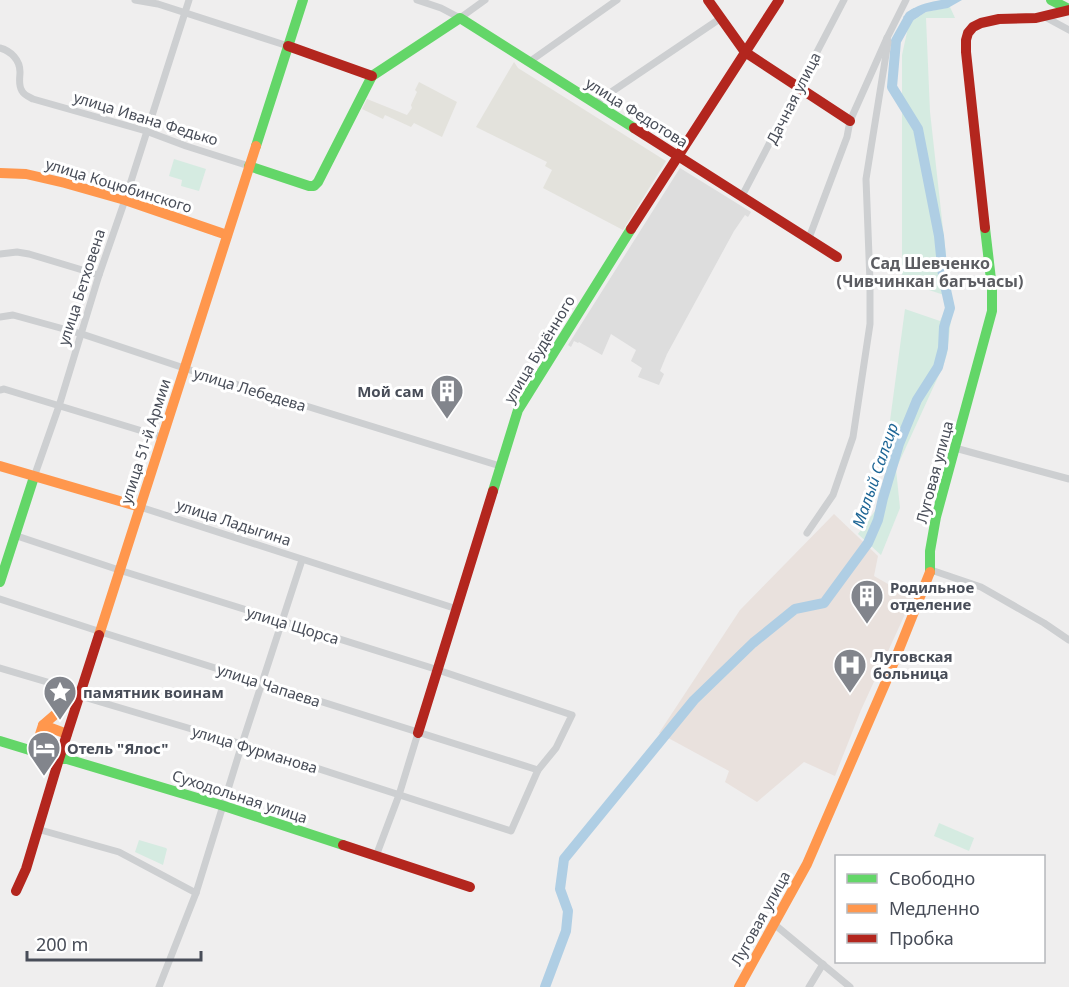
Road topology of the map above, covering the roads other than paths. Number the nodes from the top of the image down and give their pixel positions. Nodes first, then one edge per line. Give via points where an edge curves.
1 (135, 0) edge
2 (189, 0) edge
3 (303, 0) edge
4 (417, 0) edge
5 (485, 0) edge
6 (617, 0) edge
7 (708, 0) edge
8 (779, 0) edge
9 (844, 0) edge
10 (906, 0) edge
11 (1049, 0) edge
12 (1069, 10) edge
13 (185, 13) junction
14 (1045, 17) junction
15 (460, 18) junction
16 (721, 18) junction
17 (1069, 30) edge
18 (887, 38) junction
19 (288, 46) junction
20 (0, 48) edge
21 (745, 52) junction
22 (529, 62) junction
23 (372, 76) junction
24 (798, 88) junction
25 (595, 103) junction
26 (850, 121) junction
27 (146, 131) junction
28 (677, 156) junction
29 (249, 166) junction
30 (0, 173) edge
31 (742, 196) junction
32 (125, 200) junction
33 (227, 235) junction
34 (809, 238) junction
35 (0, 254) edge
36 (837, 257) dead end
37 (99, 274) junction
38 (0, 317) edge
39 (82, 334) junction
40 (184, 368) junction
41 (0, 390) edge
42 (59, 406) junction
43 (162, 437) junction
44 (955, 448) junction
45 (0, 466) edge
46 (500, 466) junction
47 (34, 477) junction
48 (1069, 479) edge
49 (140, 507) junction
50 (807, 533) dead end
51 (14, 536) junction
52 (302, 560) junction
53 (119, 570) junction
54 (931, 570) junction
55 (0, 582) edge
56 (0, 599) edge
57 (457, 609) junction
58 (281, 622) junction
59 (101, 632) junction
60 (1069, 640) edge
61 (0, 668) edge
62 (438, 671) junction
63 (262, 683) junction
64 (81, 692) junction
65 (43, 725) junction
66 (418, 733) junction
67 (67, 734) junction
68 (0, 741) edge
69 (242, 744) junction
70 (34, 753) junction
71 (59, 759) junction
72 (538, 770) junction
73 (399, 795) junction
74 (224, 806) junction
75 (37, 829) junction
76 (376, 856) junction
77 (470, 887) dead end
78 (16, 891) dead end
79 (196, 893) junction
80 (774, 924) junction
81 (823, 964) junction
82 (159, 987) edge
83 (739, 987) edge
84 (809, 987) edge
85 (850, 987) edge

1 - 13 street
2 - 13 street, улица Бетховена
3 - 19 street, улица 51-й Армии
4 - 15 street, улица Федотова
5 - 15 street
6 - 22 street
7 - 16 street
8 - 21 street, улица Будённого
9 - 24 street, Дачная улица
10 - 18 street
11 - 12 street
11 - 14 street
12 - 14 street, Луговая улица
13 - 19 street
13 - 27 street, улица Бетховена
14 - 17 street
14 - 44 street, Луговая улица via 987,21 972,28 967,36 992,300 990,321
15 - 22 street, улица Федотова
15 - 23 street
16 - 21 street
16 - 25 street
18 - 26 street
18 - 50 street via 866,179 870,324 854,437 833,495
19 - 23 street
19 - 29 street, улица 51-й Армии
20 - 27 street, улица Ивана Федько via 17,60 20,89 25,95
21 - 24 street
21 - 28 street, улица Будённого
22 - 25 street, улица Федотова
23 - 29 street, улица Ивана Федько via 314,186
24 - 26 street
24 - 31 street, Дачная улица
25 - 28 street, улица Федотова
26 - 34 street
27 - 29 street, улица Ивана Федько
27 - 32 street, улица Бетховена
28 - 31 street, улица Федотова
28 - 46 street, улица Будённого via 518,410
29 - 33 street, улица 51-й Армии
30 - 32 street, улица Коцюбинского via 26,174
31 - 34 street, улица Федотова
32 - 33 street, улица Коцюбинского
32 - 37 street, улица Бетховена
33 - 40 street, улица 51-й Армии
34 - 36 street, улица Федотова
35 - 37 street via 29,254
37 - 39 street, улица Бетховена
38 - 39 street, улица Лебедева via 13,315
39 - 40 street, улица Лебедева
39 - 42 street, улица Бетховена
40 - 43 street, улица 51-й Армии
40 - 46 street, улица Лебедева
41 - 42 street
42 - 43 street
42 - 47 street, улица Бетховена
43 - 49 street, улица 51-й Армии
44 - 48 street
44 - 54 street, Луговая улица via 936,518
45 - 47 street, улица Ладыгина
46 - 57 street, улица Будённого
47 - 49 street, улица Ладыгина
47 - 51 street, улица Бетховена
49 - 52 street, улица Ладыгина
49 - 53 street, улица 51-й Армии
51 - 53 street, улица Щорса
51 - 55 street, улица Бетховена
52 - 57 street, улица Ладыгина
52 - 58 street
53 - 58 street, улица Щорса
53 - 59 street, улица 51-й Армии
54 - 60 street via 981,586
54 - 80 street, Луговая улица via 812,854
56 - 59 street, улица Чапаева
57 - 62 street, улица Будённого
58 - 62 street, улица Щорса
58 - 63 street
59 - 63 street, улица Чапаева
59 - 64 street, улица 51-й Армии
61 - 64 street, улица Фурманова
62 - 66 street, улица Будённого
62 - 72 street, улица Щорса via 572,715 556,748
63 - 66 street, улица Чапаева
63 - 69 street
64 - 65 street
64 - 67 street, улица 51-й Армии
64 - 69 street, улица Фурманова via 87,698
65 - 67 street
65 - 70 street
66 - 72 street, улица Чапаева
66 - 73 street, улица Будённого
67 - 71 street, улица 51-й Армии
68 - 70 street, Суходольная улица
69 - 73 street, улица Фурманова
69 - 74 street
70 - 71 street, Суходольная улица
71 - 74 street, Суходольная улица
71 - 75 street, улица 51-й Армии
72 - 73 street, улица Фурманова via 511,831
73 - 76 street, улица Будённого
74 - 76 street, Суходольная улица
74 - 79 street
75 - 78 street, улица 51-й Армии
75 - 79 street via 119,852
76 - 77 street, Суходольная улица
79 - 82 street
80 - 81 street
80 - 83 street, Луговая улица
81 - 84 street
81 - 85 street

